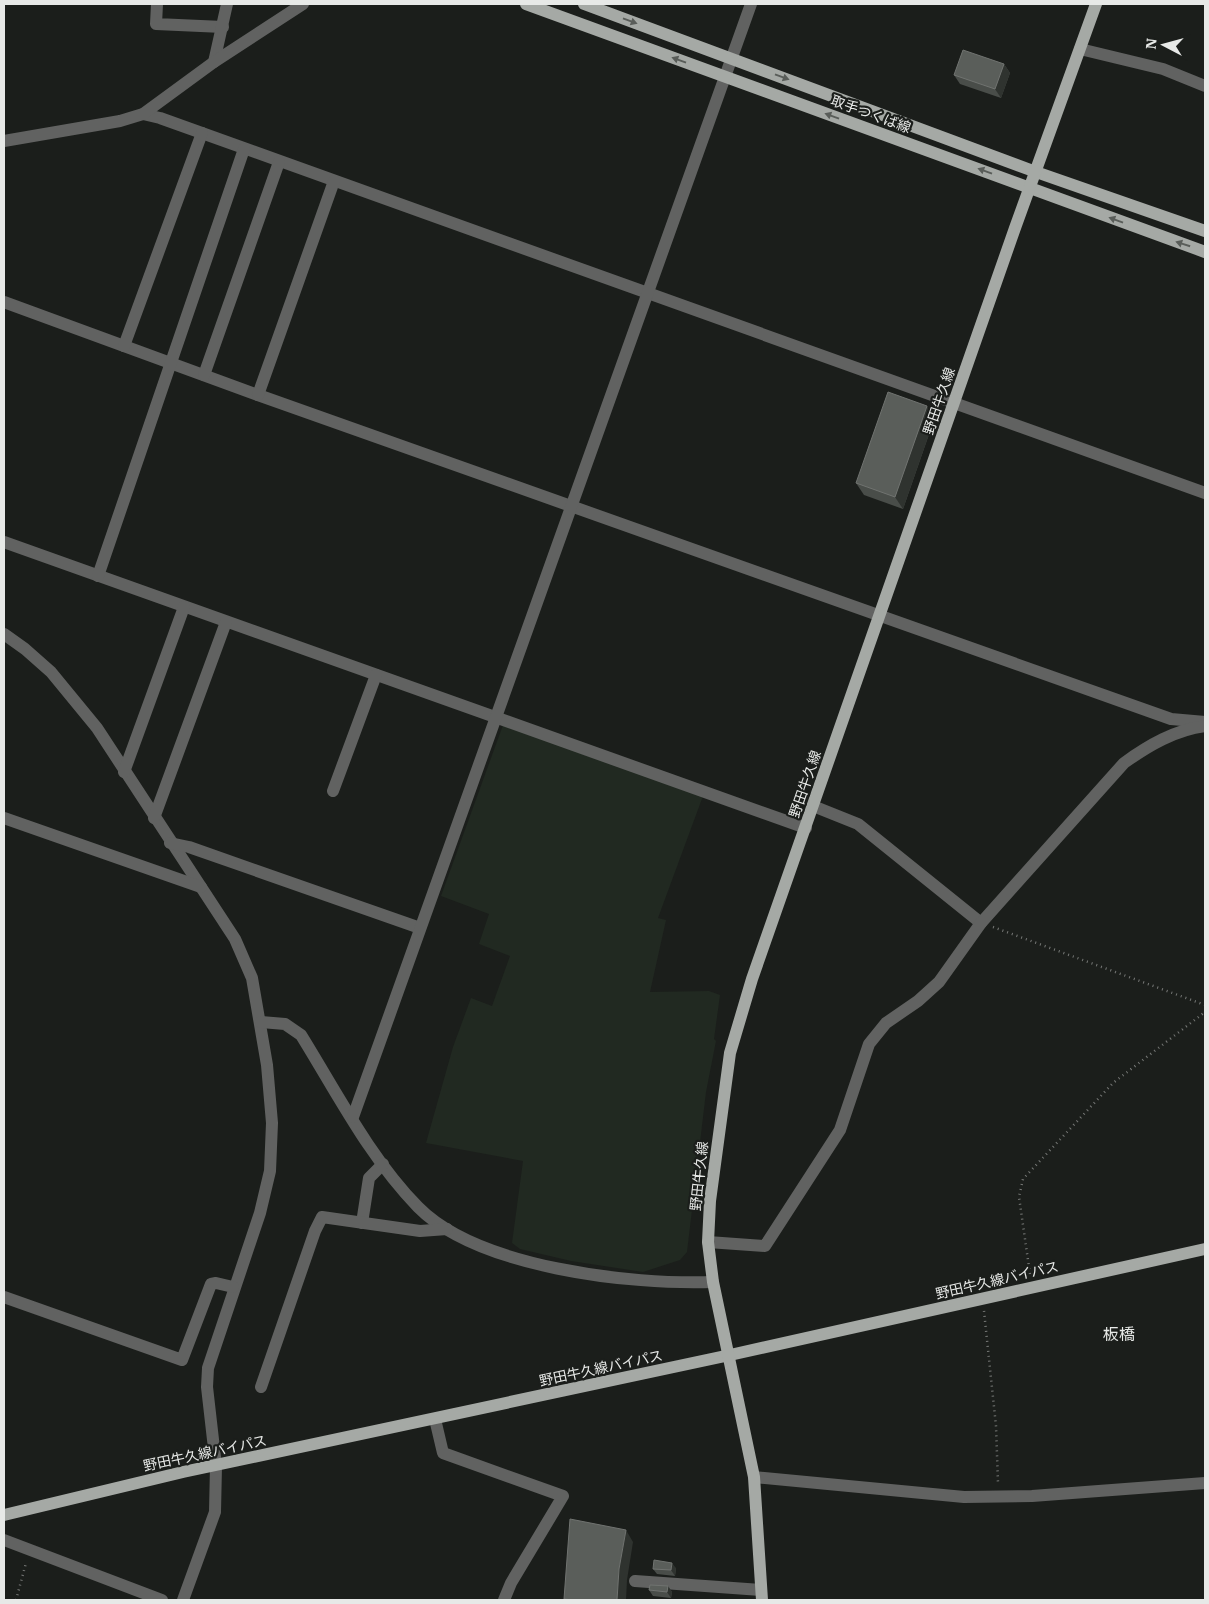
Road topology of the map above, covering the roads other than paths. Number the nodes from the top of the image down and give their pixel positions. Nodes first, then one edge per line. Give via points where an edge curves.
1 (157, 4) edge
2 (227, 4) edge
3 (302, 4) edge
4 (526, 4) edge
5 (584, 4) edge
6 (751, 4) edge
7 (1096, 4) edge
8 (224, 27) junction
9 (1080, 49) junction
10 (732, 58) junction
11 (214, 62) junction
12 (725, 77) junction
13 (1205, 86) edge
14 (143, 114) junction
15 (202, 134) junction
16 (4, 141) edge
17 (244, 149) junction
18 (279, 162) junction
19 (1036, 172) junction
20 (334, 181) junction
21 (1030, 188) junction
22 (1205, 232) edge
23 (1205, 252) edge
24 (648, 293) junction
25 (4, 302) edge
26 (124, 346) junction
27 (170, 362) junction
28 (204, 375) junction
29 (258, 395) junction
30 (954, 403) junction
31 (1205, 493) edge
32 (572, 506) junction
33 (4, 542) edge
34 (98, 576) junction
35 (184, 607) junction
36 (879, 616) junction
37 (226, 622) junction
38 (4, 634) edge
39 (376, 675) junction
40 (496, 718) junction
41 (1205, 724) edge
42 (124, 772) junction
43 (333, 791) dead end
44 (814, 806) junction
45 (4, 818) edge
46 (154, 818) junction
47 (806, 828) junction
48 (170, 843) junction
49 (201, 887) junction
50 (981, 923) junction
51 (420, 928) junction
52 (262, 1022) junction
53 (353, 1117) junction
54 (382, 1164) junction
55 (362, 1223) junction
56 (447, 1229) junction
57 (708, 1242) junction
58 (1205, 1249) edge
59 (713, 1282) junction
60 (233, 1287) junction
61 (4, 1297) edge
62 (730, 1355) junction
63 (260, 1387) dead end
64 (435, 1419) junction
65 (216, 1466) junction
66 (754, 1477) junction
67 (1205, 1483) edge
68 (4, 1515) edge
69 (4, 1540) edge
70 (635, 1581) dead end
71 (762, 1595) edge
72 (162, 1600) edge
73 (183, 1600) edge
74 (504, 1600) edge

1 - 8 street via 156,24
2 - 8 street
3 - 11 street
12 -> 4 main road, 取手つくば線
5 -> 10 main road, 取手つくば線
6 - 10 street
7 - 9 main road, 野田牛久線
8 - 11 street
9 - 13 street via 1163,69
9 - 19 main road, 野田牛久線
10 - 12 street
10 -> 19 main road, 取手つくば線
11 - 14 street
21 -> 12 main road, 取手つくば線
12 - 24 street
14 - 15 street
14 - 16 street
15 - 17 street
15 - 26 street
17 - 18 street
17 - 27 street
18 - 20 street
18 - 28 street
19 - 21 main road, 野田牛久線
19 - 22 main road, 取手つくば線
20 - 24 street
20 - 29 street
23 -> 21 main road, 取手つくば線
21 - 30 main road, 野田牛久線
24 - 30 street
24 - 32 street
25 - 26 street
26 - 27 street
27 - 28 street
27 - 34 street
28 - 29 street
29 - 32 street
30 - 31 street
30 - 36 main road, 野田牛久線
32 - 36 street
32 - 40 street
33 - 34 street
34 - 35 street
35 - 37 street
35 - 42 street
36 - 41 street via 1171,718
36 - 44 main road, 野田牛久線
37 - 39 street
37 - 46 street
38 - 42 street via 44,666 72,696
39 - 40 street
39 - 43 street
40 - 47 street
40 - 51 street
41 - 50 street via 1149,745 1124,763
42 - 46 street
44 - 47 main road, 野田牛久線
44 - 50 street via 858,824
45 - 49 street
46 - 48 street
47 - 57 main road, 野田牛久線 via 739,1016 730,1052 710,1201
48 - 49 street
48 - 51 street
49 - 52 street via 245,958
50 - 57 street via 940,982 886,1023 869,1044 840,1130 764,1246
51 - 53 street
52 - 53 street via 285,1024 301,1035
52 - 60 street via 272,1123 270,1171 260,1213
53 - 54 street
54 - 55 street via 369,1178
54 - 56 street via 420,1208
55 - 56 street via 420,1232
55 - 63 street via 322,1217
56 - 59 street via 501,1253 576,1271 665,1283
57 - 59 main road, 野田牛久線
58 - 62 main road, 野田牛久線バイパス
59 - 62 main road, 野田牛久線
60 - 61 street via 211,1284 182,1360
60 - 65 street via 208,1368 207,1387
62 - 64 main road, 野田牛久線バイパス
62 - 66 main road, 野田牛久線
64 - 65 main road, 野田牛久線バイパス
64 - 74 street via 443,1453 563,1496
65 - 68 main road, 野田牛久線バイパス
65 - 73 street via 215,1512
66 - 67 street via 964,1497 1032,1496
66 - 71 main road, 野田牛久線
69 - 72 street
70 - 71 street

